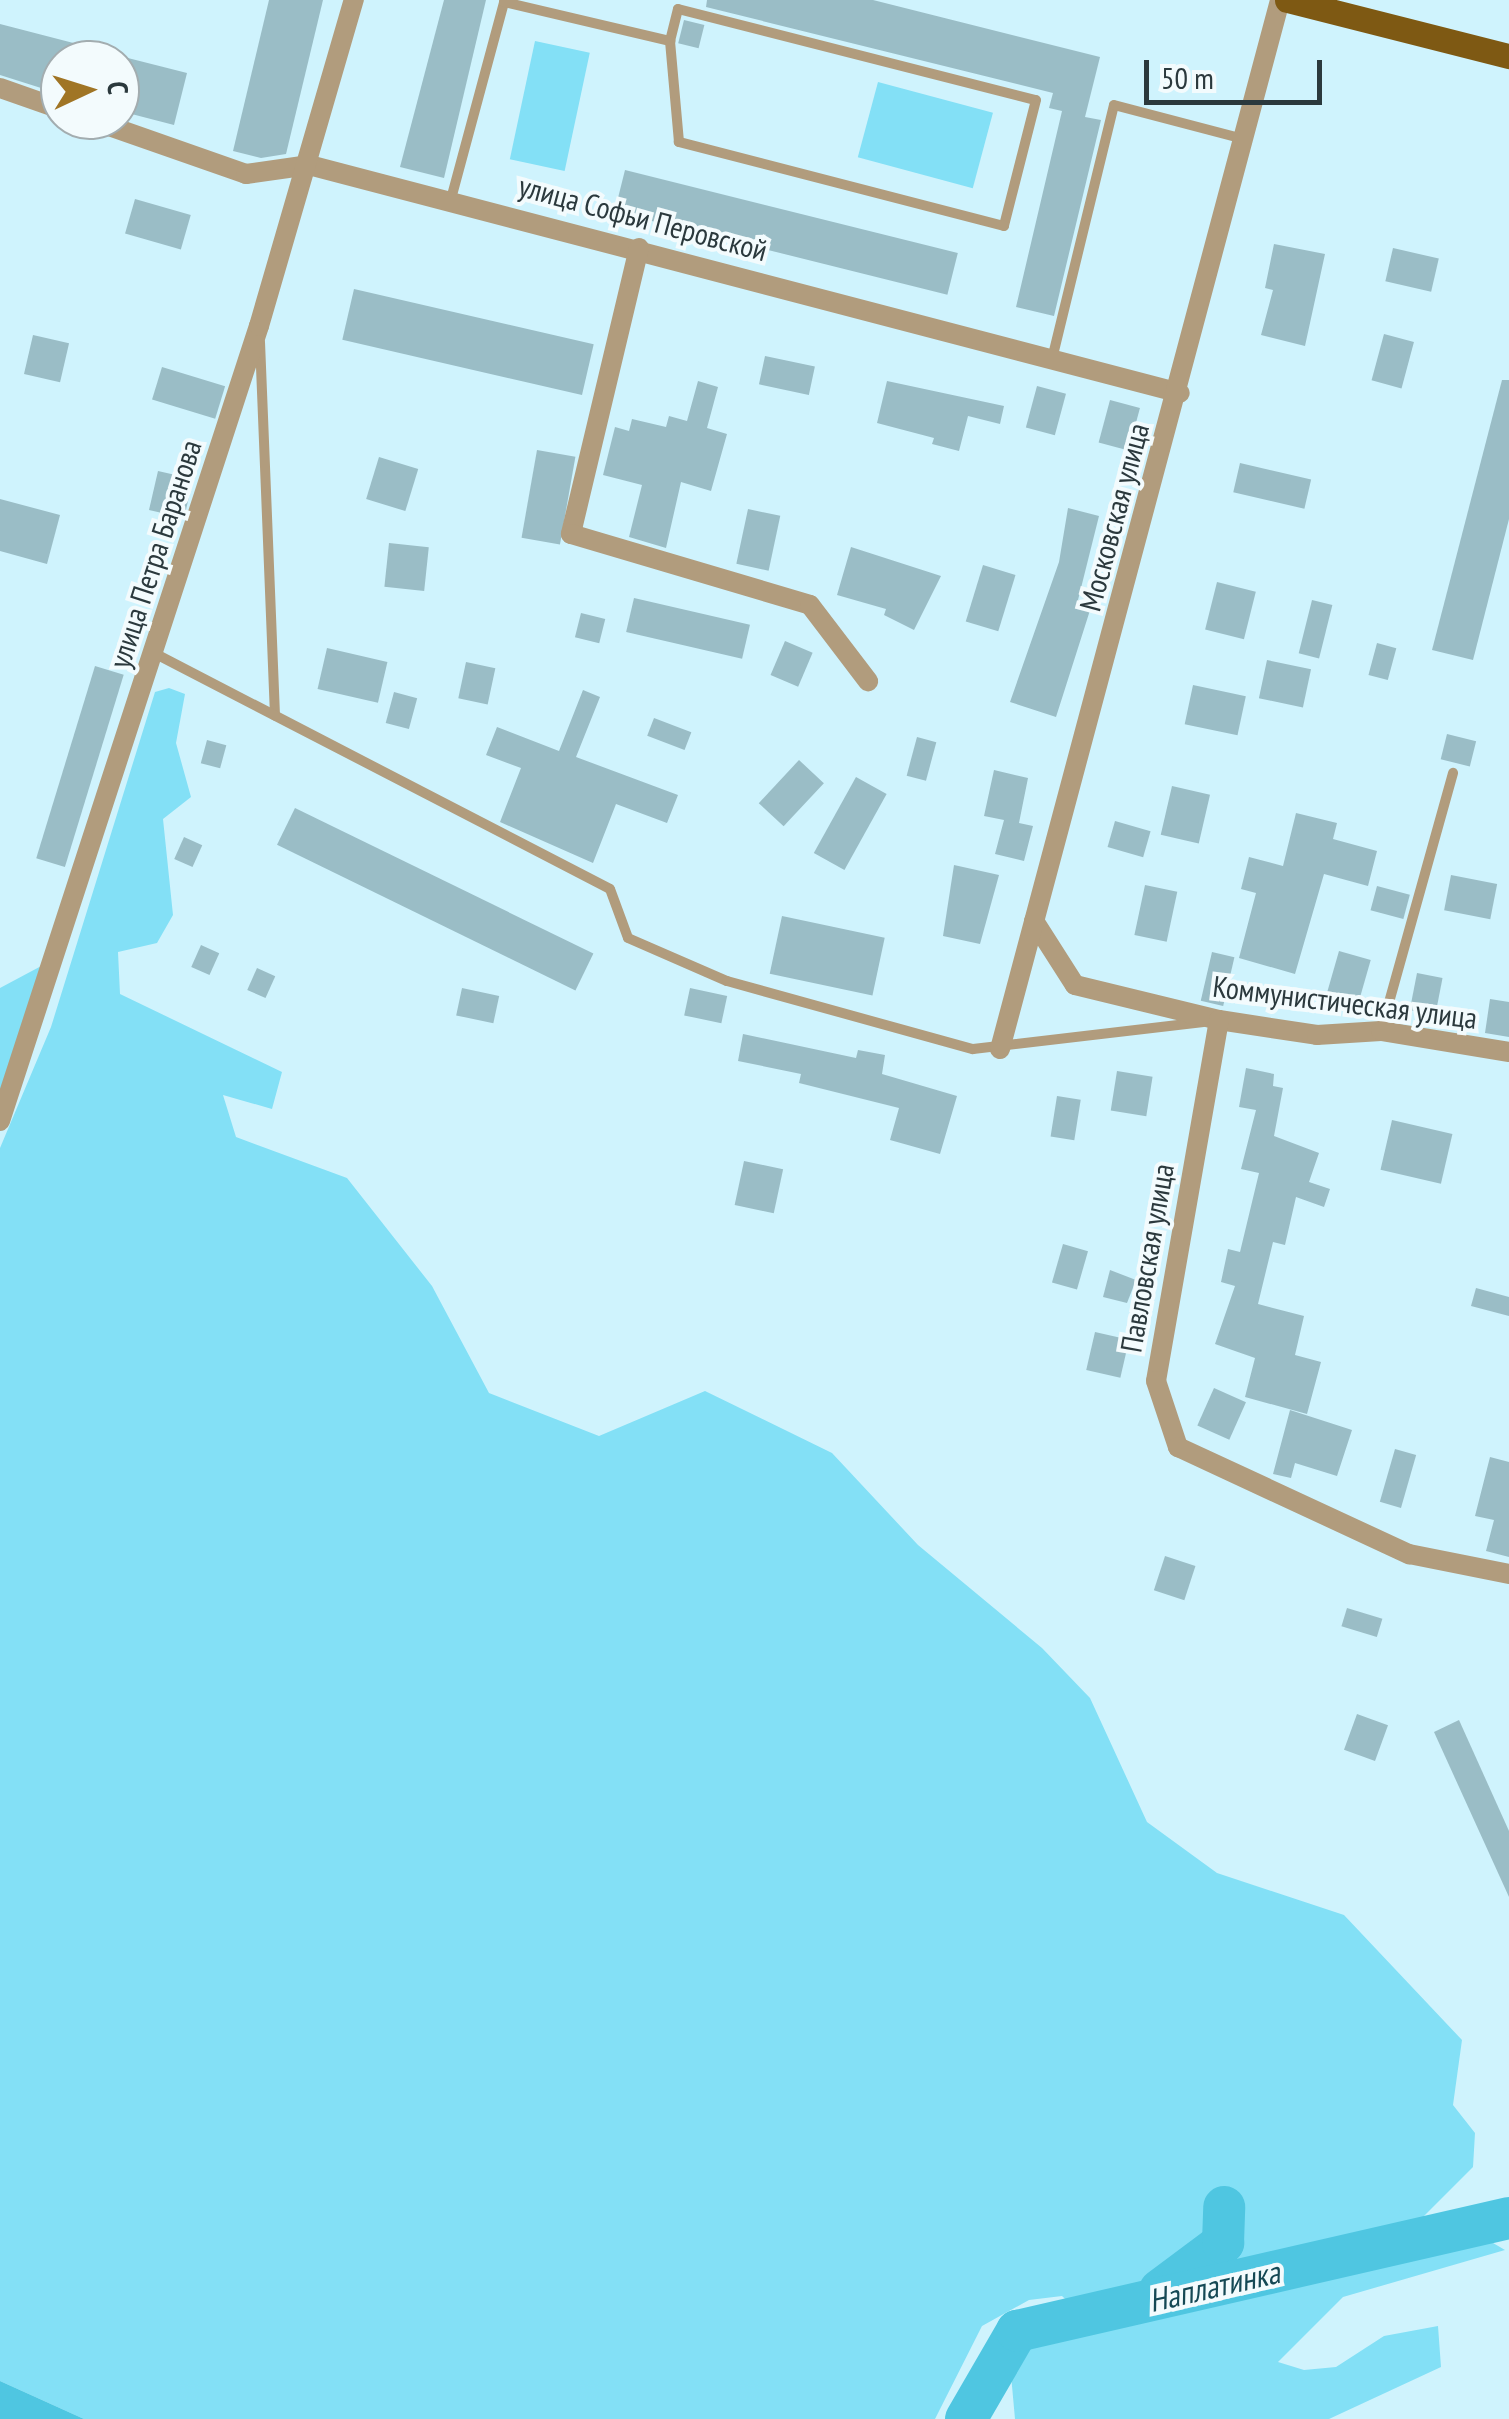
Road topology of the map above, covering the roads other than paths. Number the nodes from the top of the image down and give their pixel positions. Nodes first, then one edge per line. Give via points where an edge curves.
1 (354, 0) edge
2 (1284, 0) edge
3 (679, 4) edge
4 (670, 41) junction
5 (1509, 56) edge
6 (0, 88) edge
7 (40, 102) edge
8 (140, 137) edge
9 (1244, 139) junction
10 (309, 165) junction
11 (451, 199) junction
12 (638, 248) junction
13 (259, 326) junction
14 (1053, 356) junction
15 (1180, 393) junction
16 (154, 653) junction
17 (868, 681) dead end
18 (275, 716) junction
19 (1452, 773) dead end
20 (1034, 920) junction
21 (1218, 1020) junction
22 (1381, 1031) junction
23 (1000, 1049) junction
24 (1509, 1052) edge
25 (0, 1122) edge
26 (1509, 1574) edge

1 - 10 street, улица Петра Баранова
2 - 5 main road
2 - 9 street, Московская улица
3 - 4 lane
3 - 4 lane via 1036,100 1004,226 678,142
4 - 11 lane via 504,2
6 - 7 street
8 - 10 street, улица Софьи Перовской via 246,174
9 - 14 lane via 1114,106
9 - 15 street, Московская улица
10 - 11 street, улица Софьи Перовской
10 - 13 street, улица Петра Баранова
11 - 12 street, улица Софьи Перовской
12 - 14 street, улица Софьи Перовской
12 - 17 street via 571,534 810,605
13 - 16 street, улица Петра Баранова
13 - 18 lane
14 - 15 street, улица Софьи Перовской
15 - 20 street, Московская улица
16 - 18 lane
16 - 25 street, улица Петра Баранова
18 - 23 lane via 610,889 628,938 727,981 854,1020 973,1050
19 - 22 lane
20 - 21 street, Коммунистическая улица via 1075,985
20 - 23 street, Московская улица
21 - 22 street, Коммунистическая улица via 1317,1035
21 - 23 lane
21 - 26 street, Павловская улица via 1156,1381 1178,1447 1409,1554
22 - 24 street, Коммунистическая улица

